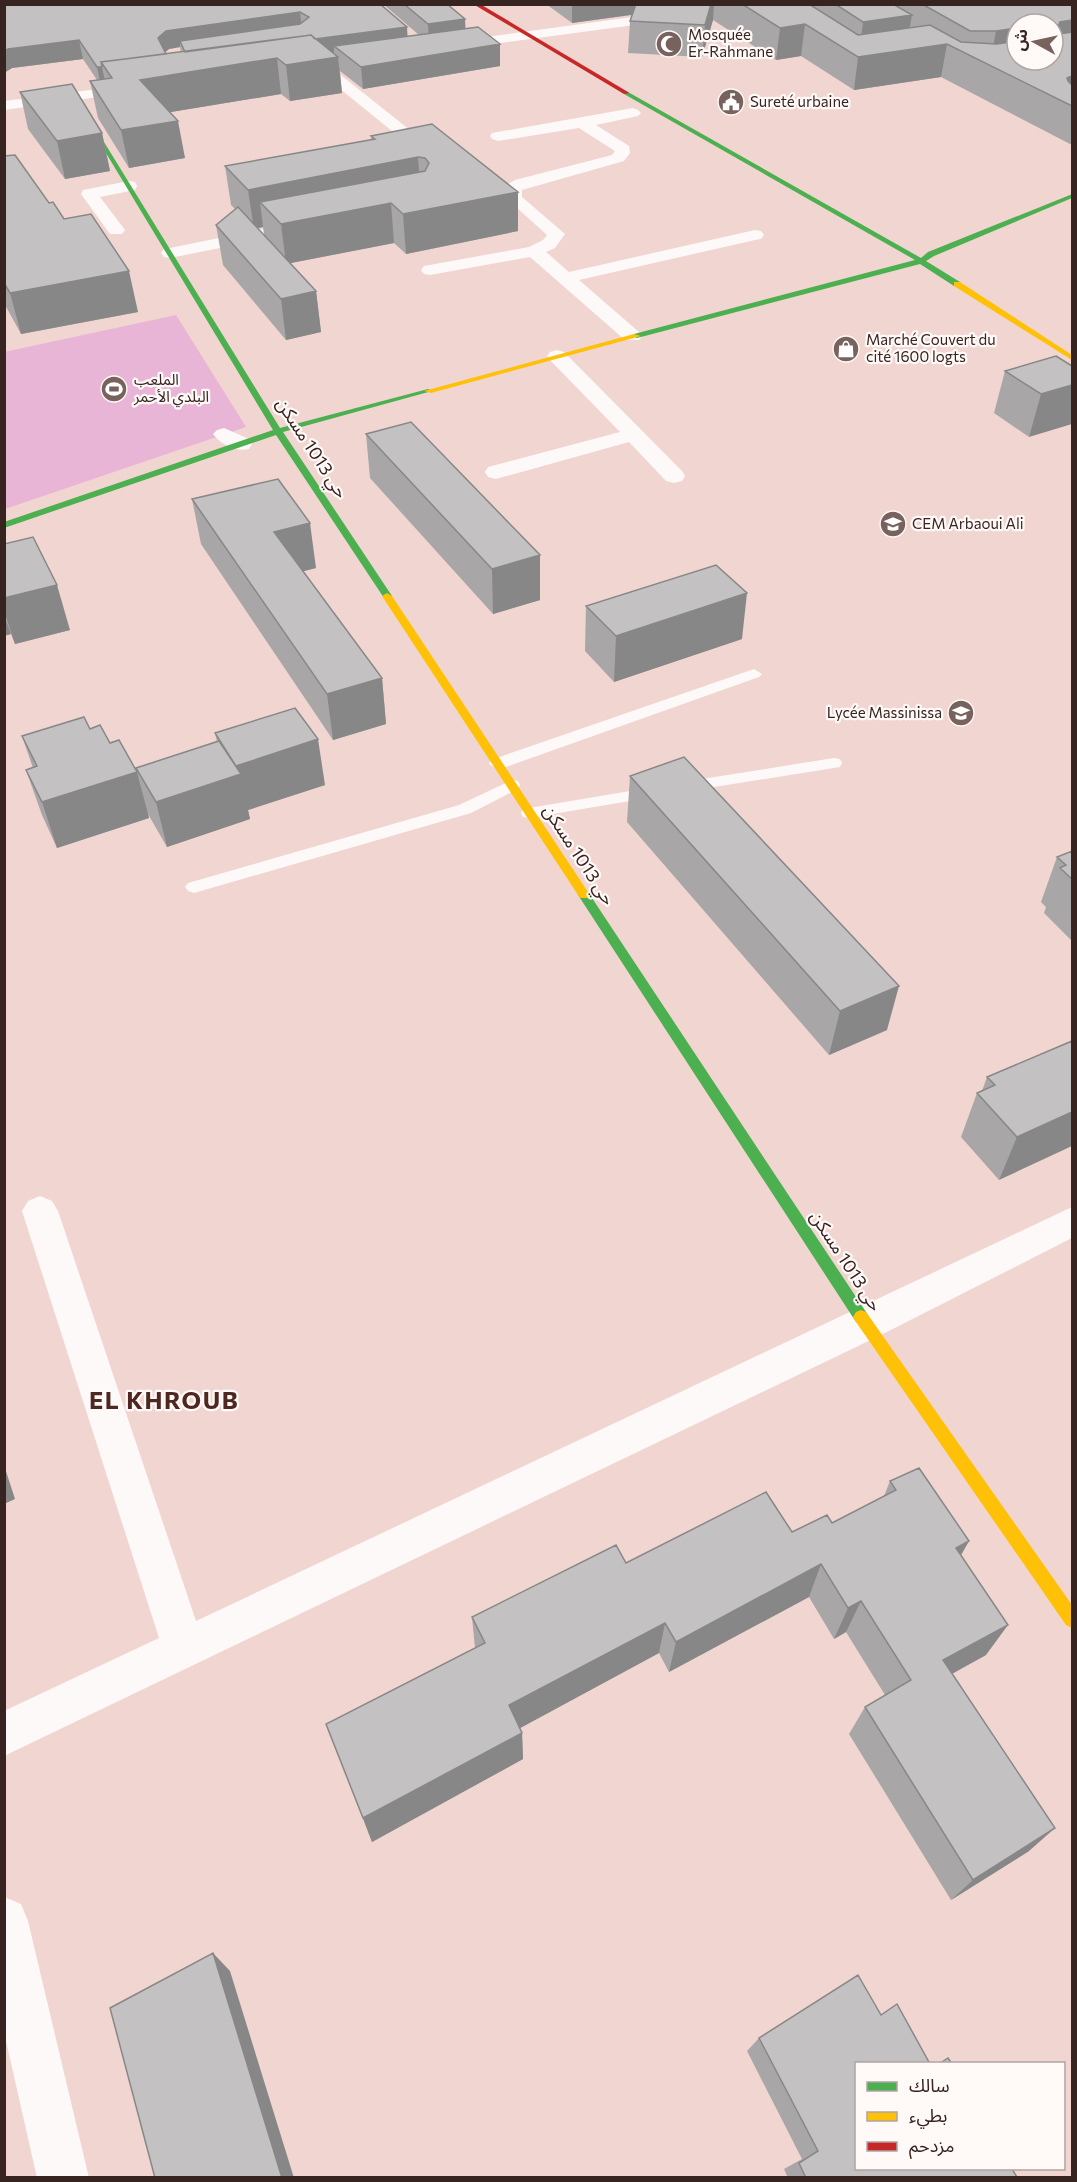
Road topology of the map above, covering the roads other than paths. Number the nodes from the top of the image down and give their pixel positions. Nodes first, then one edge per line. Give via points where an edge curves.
1 (475, 4) edge
2 (499, 4) edge
3 (761, 4) edge
4 (548, 33) junction
5 (526, 36) junction
6 (437, 48) edge
7 (340, 61) edge
8 (152, 86) edge
9 (75, 97) junction
10 (4, 106) edge
11 (633, 113) dead end
12 (582, 123) junction
13 (498, 136) dead end
14 (414, 141) edge
15 (129, 186) junction
16 (1072, 196) edge
17 (116, 230) dead end
18 (285, 230) edge
19 (755, 235) dead end
20 (534, 251) junction
21 (170, 253) junction
22 (926, 257) junction
23 (430, 270) dead end
24 (565, 278) junction
25 (1012, 302) dead end
26 (632, 336) junction
27 (557, 356) junction
28 (1072, 358) edge
29 (278, 431) junction
30 (633, 435) junction
31 (496, 472) dead end
32 (674, 476) dead end
33 (4, 525) edge
34 (754, 674) dead end
35 (834, 762) dead end
36 (497, 764) junction
37 (512, 785) junction
38 (529, 813) junction
39 (194, 887) dead end
40 (40, 1211) dead end
41 (1072, 1222) edge
42 (866, 1324) junction
43 (1072, 1619) edge
44 (184, 1648) junction
45 (4, 1734) edge
46 (4, 1921) edge
47 (63, 2178) edge

1 - 5 street
2 - 4 street
3 - 4 street
4 - 5 street
4 - 22 street
5 - 6 street
5 - 22 street
7 - 14 street via 312,65
8 - 9 street
9 - 10 street
9 - 15 street, حي 1013 مسكن
11 - 12 street
12 - 13 street
12 - 20 street via 622,149 622,153 618,158 514,188 514,198 556,234 549,244
15 - 17 street via 89,194
15 - 21 street, حي 1013 مسكن
16 - 22 street
18 - 21 street
19 - 24 street
20 - 23 street
20 - 24 street
21 - 29 street, حي 1013 مسكن
22 - 25 street
22 - 26 street
22 - 28 street
24 - 26 street
26 - 27 street
27 - 29 street
27 - 30 street
29 - 33 street via 232,439
29 - 36 street, حي 1013 مسكن
30 - 31 street
30 - 32 street
34 - 36 lane
35 - 38 lane
36 - 37 street, حي 1013 مسكن
37 - 38 street, حي 1013 مسكن
37 - 39 lane via 465,809
38 - 42 street, حي 1013 مسكن
40 - 44 street
41 - 42 street
42 - 43 street, حي 1013 مسكن
42 - 44 street
44 - 45 street
46 - 47 street

